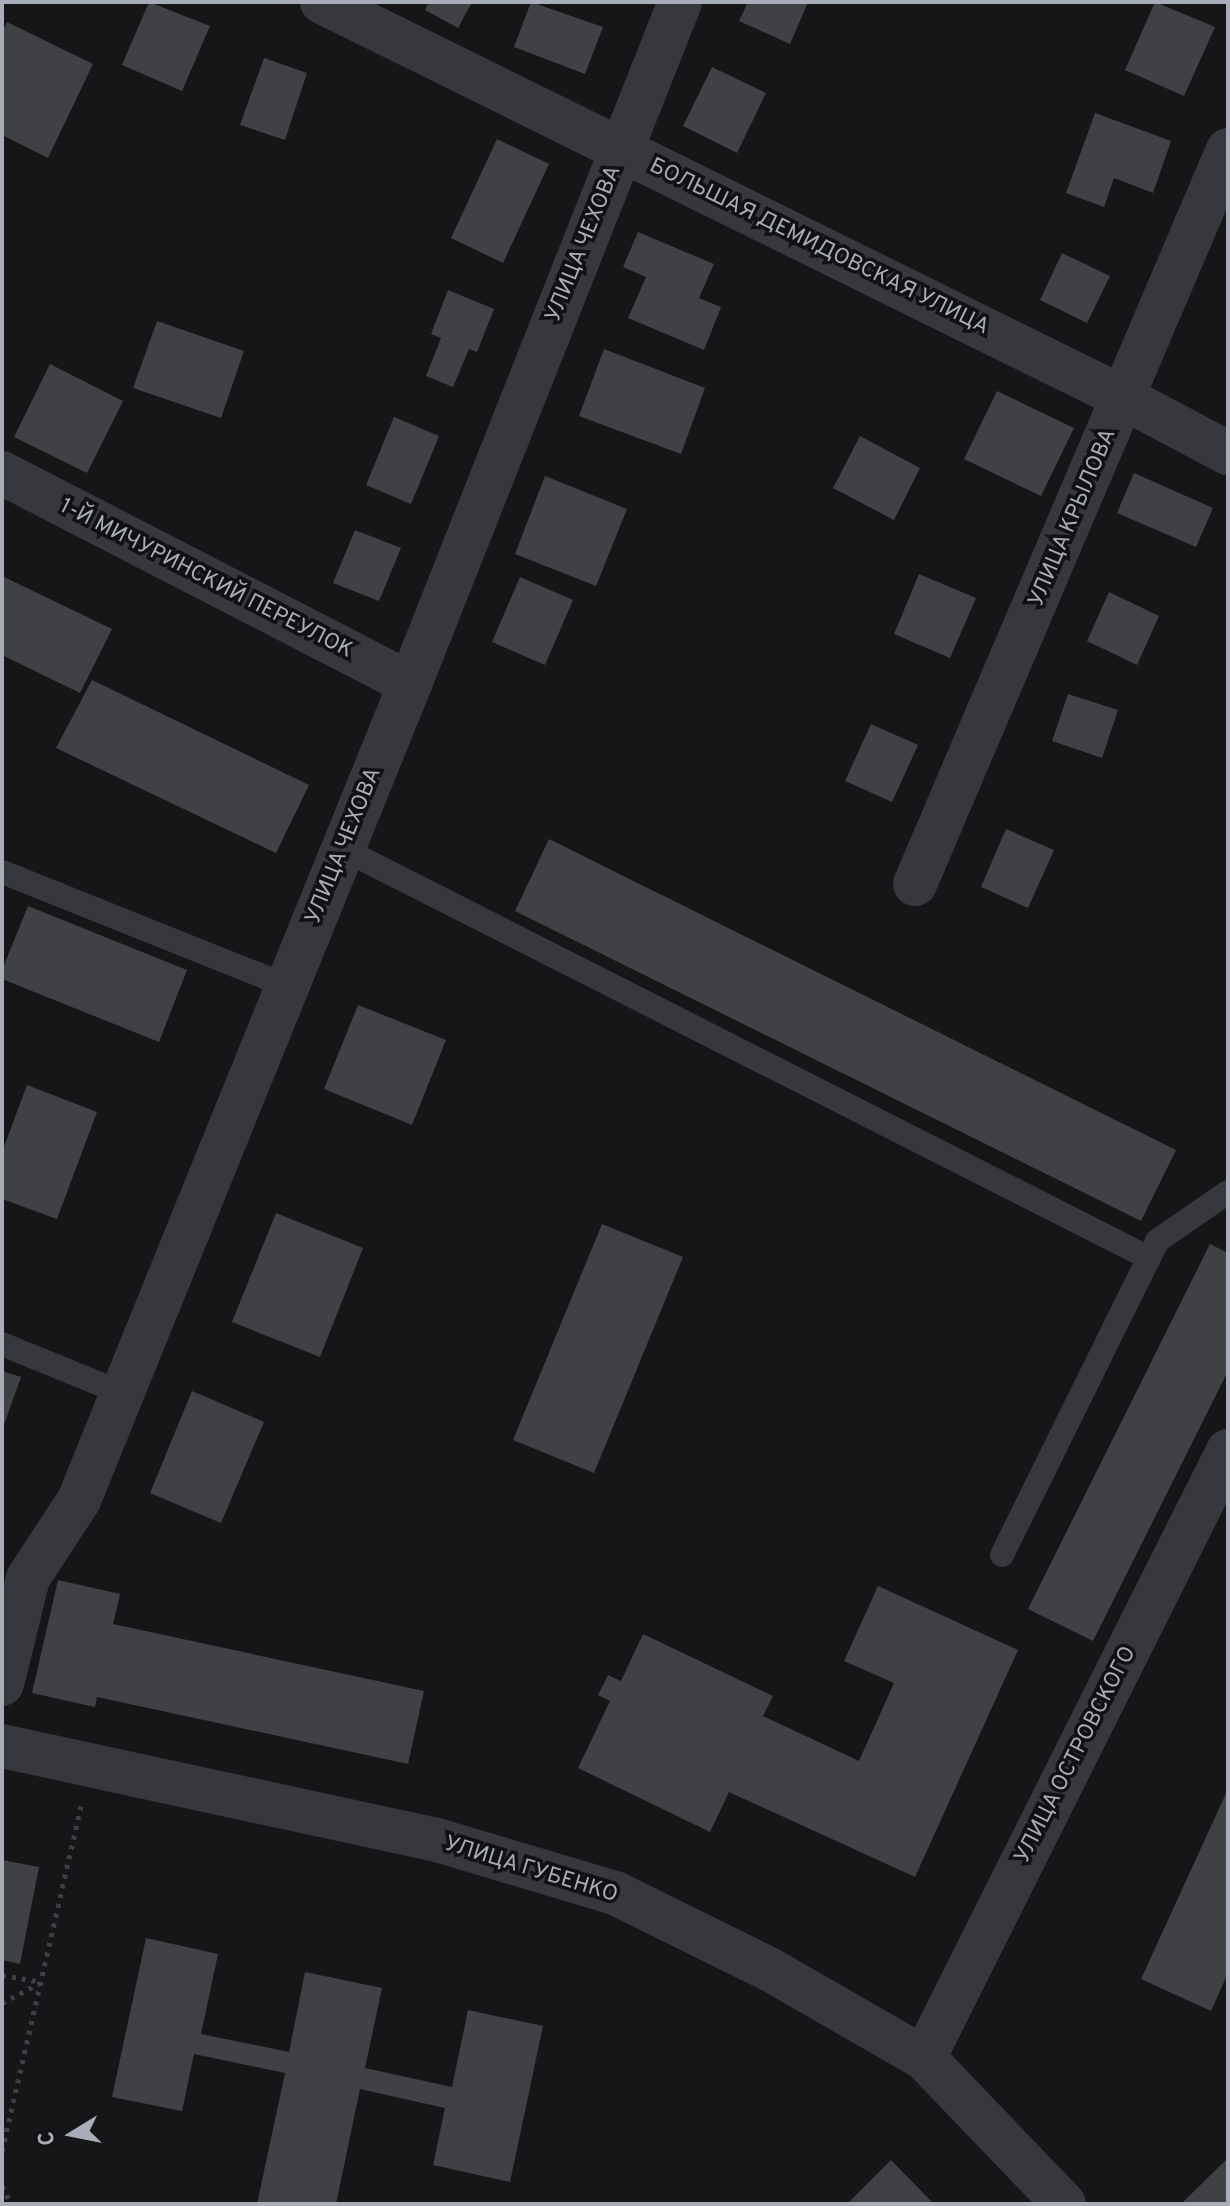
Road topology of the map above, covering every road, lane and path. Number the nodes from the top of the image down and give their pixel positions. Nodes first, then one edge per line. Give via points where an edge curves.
1 (322, 2) edge
2 (680, 2) edge
3 (622, 148) junction
4 (1228, 150) edge
5 (1124, 398) junction
6 (1228, 453) edge
7 (2, 473) edge
8 (410, 684) junction
9 (343, 849) junction
10 (2, 872) edge
11 (915, 884) dead end
12 (287, 986) junction
13 (1228, 1192) edge
14 (1149, 1258) junction
15 (2, 1344) edge
16 (122, 1393) junction
17 (1228, 1451) edge
18 (1002, 1555) dead end
19 (2, 1684) edge
20 (2, 1746) edge
21 (82, 1802) dead end
22 (2, 1975) edge
23 (41, 1983) junction
24 (2, 2003) edge
25 (924, 2058) junction
26 (2, 2151) edge
27 (2, 2186) edge
28 (11, 2204) edge
29 (1064, 2204) edge

1 - 3 street, БОЛЬШАЯ ДЕМИДОВСКАЯ УЛИЦА
2 - 3 street, УЛИЦА ЧЕХОВА
3 - 5 street, БОЛЬШАЯ ДЕМИДОВСКАЯ УЛИЦА
3 - 8 street, УЛИЦА ЧЕХОВА
4 - 5 street, УЛИЦА КРЫЛОВА
5 - 6 street, БОЛЬШАЯ ДЕМИДОВСКАЯ УЛИЦА
5 - 11 street, УЛИЦА КРЫЛОВА
7 - 8 street, 1-Й МИЧУРИНСКИЙ ПЕРЕУЛОК
8 - 9 street, УЛИЦА ЧЕХОВА
9 - 12 street, УЛИЦА ЧЕХОВА
9 - 14 lane
10 - 12 lane
12 - 16 street, УЛИЦА ЧЕХОВА
13 - 14 lane via 1157,1241
14 - 18 lane
15 - 16 lane
16 - 19 street, УЛИЦА ЧЕХОВА via 79,1500 28,1578
17 - 25 street, УЛИЦА ОСТРОВСКОГО
20 - 25 street, УЛИЦА ГУБЕНКО via 437,1840 615,1893 769,1969
21 - 23 path
22 - 23 path
23 - 24 path
23 - 26 path
25 - 29 street, УЛИЦА ГУБЕНКО
27 - 28 path

